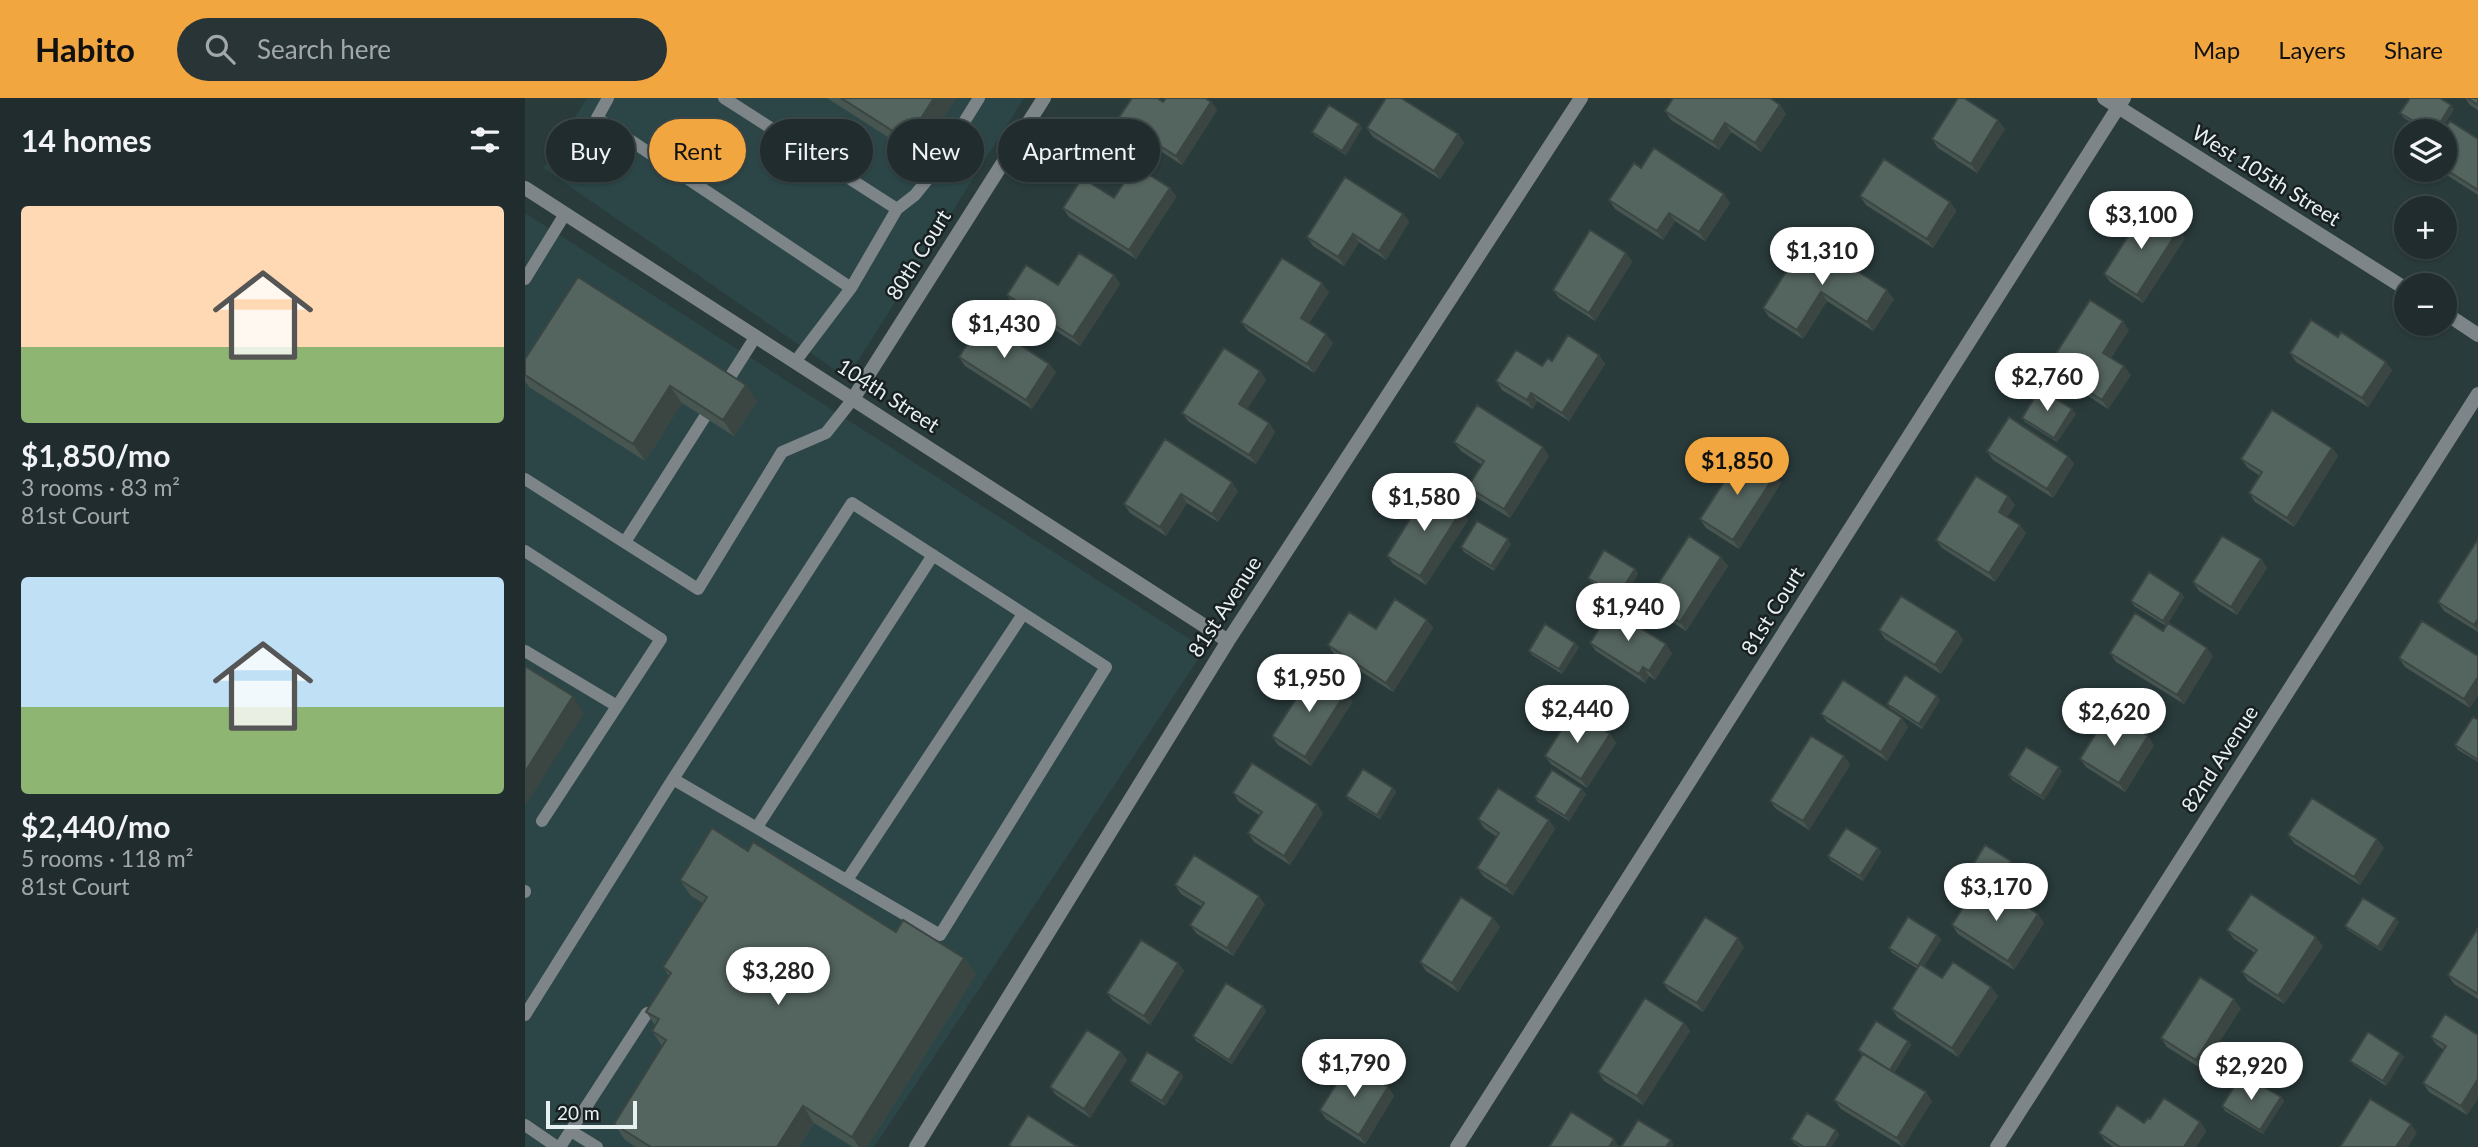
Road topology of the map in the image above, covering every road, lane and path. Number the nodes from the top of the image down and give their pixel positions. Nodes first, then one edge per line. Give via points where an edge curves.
1 (608, 98) edge
2 (724, 98) edge
3 (979, 98) edge
4 (1044, 98) edge
5 (1581, 98) edge
6 (2104, 98) edge
7 (2121, 103) edge
8 (525, 188) edge
9 (897, 209) junction
10 (565, 214) junction
11 (525, 279) edge
12 (2394, 281) edge
13 (851, 288) junction
14 (2457, 321) edge
15 (2478, 334) edge
16 (756, 336) junction
17 (796, 362) junction
18 (2478, 394) edge
19 (853, 399) junction
20 (525, 478) edge
21 (625, 542) junction
22 (525, 551) edge
23 (933, 555) junction
24 (1023, 614) junction
25 (1228, 641) junction
26 (525, 651) edge
27 (617, 706) junction
28 (673, 779) junction
29 (542, 821) dead end
30 (757, 827) junction
31 (847, 880) junction
32 (647, 1013) edge
33 (525, 1015) edge
34 (525, 1125) edge
35 (571, 1131) junction
36 (559, 1147) edge
37 (597, 1147) edge
38 (916, 1147) edge
39 (1457, 1147) edge
40 (1997, 1147) edge

1 - 13 lane via 597,118
2 - 9 lane
3 - 9 lane via 931,175
4 - 19 street, 80th Court
5 - 25 street, 81st Avenue
6 - 7 street, West 105th Street
7 - 12 street, West 105th Street
7 - 39 street, 81st Court
8 - 10 street, 104th Street
9 - 13 lane
10 - 11 lane
10 - 16 street, 104th Street
13 - 17 lane
14 - 15 street
16 - 17 street, 104th Street
16 - 21 lane
17 - 19 street, 104th Street
18 - 40 street, 82nd Avenue
19 - 21 lane via 826,433 782,452 698,589
19 - 25 street, 104th Street
20 - 21 lane
22 - 27 lane via 661,639
23 - 24 lane
23 - 28 lane via 852,503
23 - 30 lane
24 - 31 lane
24 - 31 lane via 1106,667 940,935
25 - 38 street, 81st Avenue
26 - 27 lane
27 - 29 lane
28 - 30 lane
28 - 33 lane
30 - 31 lane
32 - 35 lane
34 - 36 lane
35 - 36 lane
35 - 37 lane

